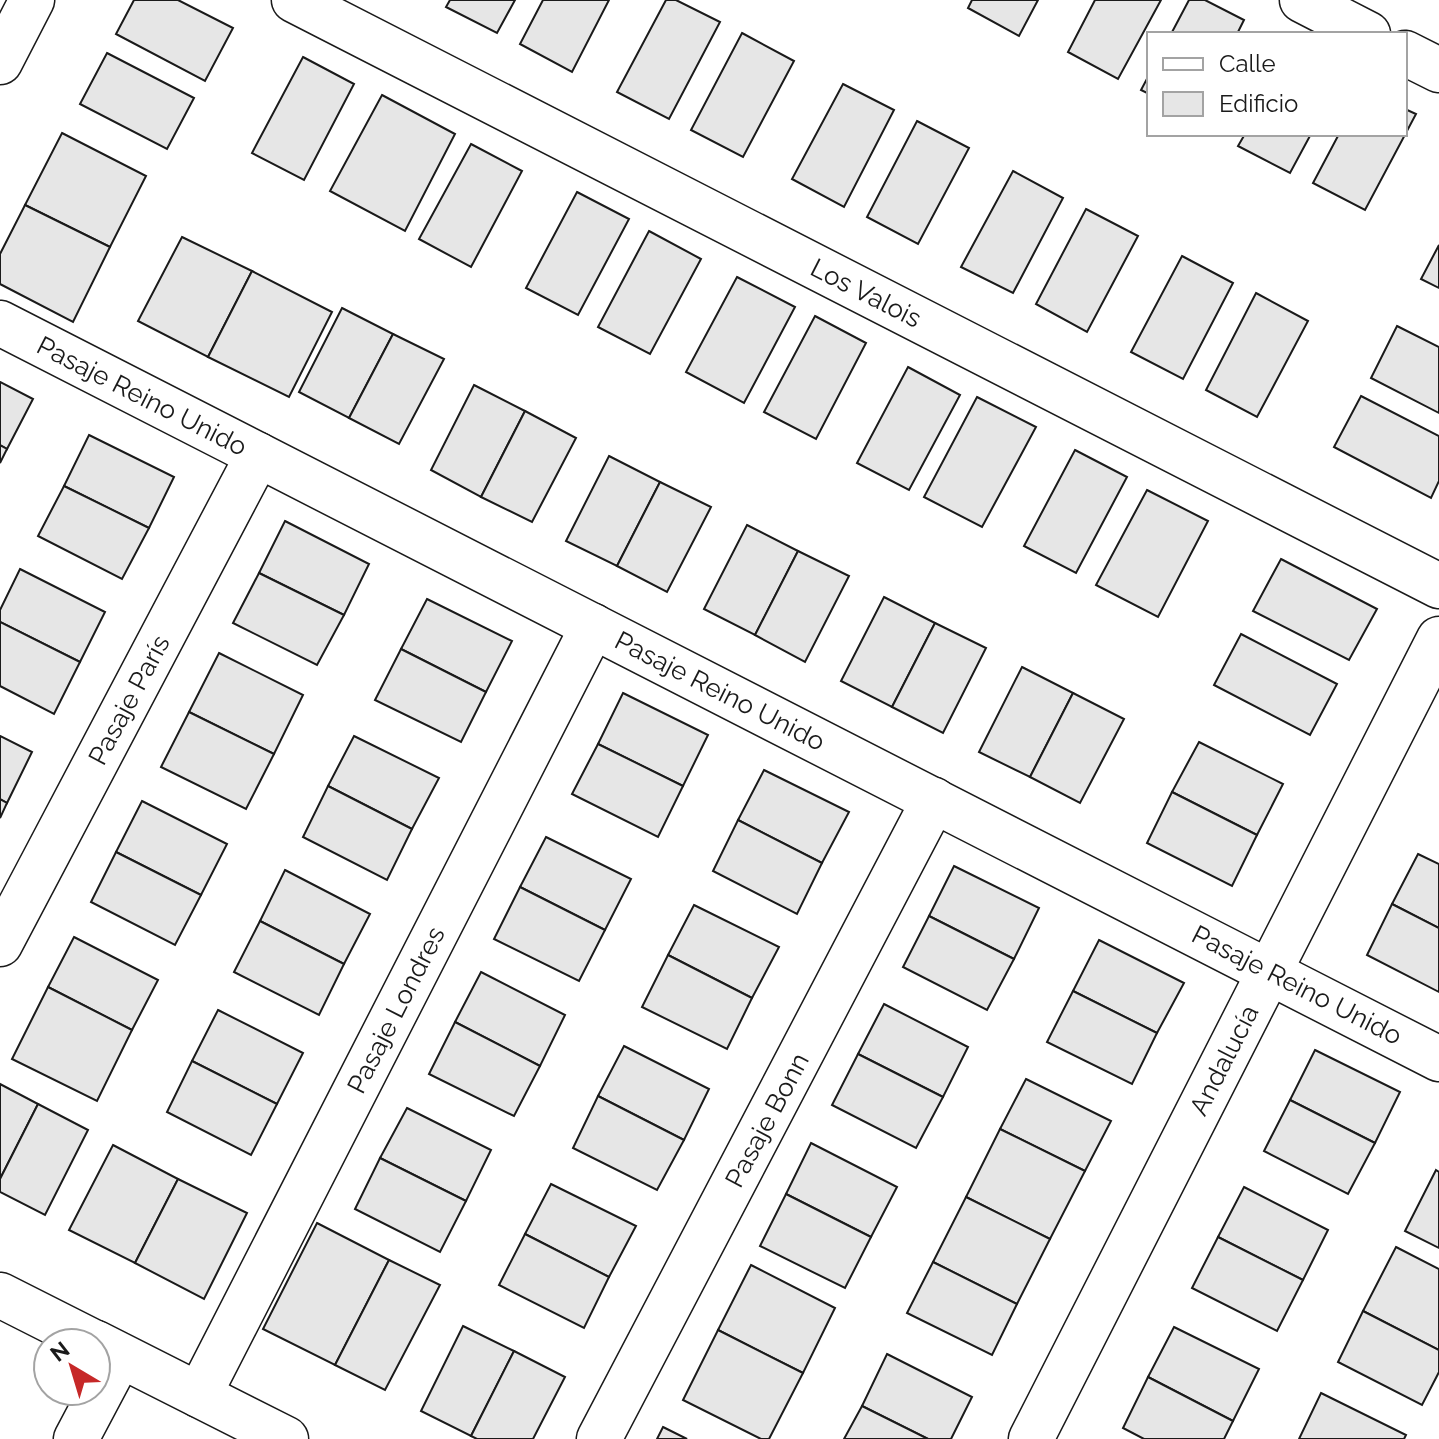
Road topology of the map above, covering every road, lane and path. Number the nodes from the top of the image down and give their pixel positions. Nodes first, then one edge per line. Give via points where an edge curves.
1 (32, 0) edge
2 (294, 0) edge
3 (1302, 0) edge
4 (1364, 32) edge
5 (1407, 54) edge
6 (0, 62) edge
7 (1439, 70) edge
8 (0, 323) edge
9 (258, 455) junction
10 (1439, 586) edge
11 (593, 626) junction
12 (1439, 639) edge
13 (934, 800) junction
14 (0, 944) edge
15 (1269, 972) junction
16 (1439, 1059) edge
17 (0, 1295) edge
18 (64, 1327) edge
19 (112, 1351) edge
20 (199, 1395) junction
21 (86, 1407) edge
22 (76, 1439) edge
23 (286, 1439) edge
24 (599, 1439) edge
25 (1031, 1439) edge

1 - 6 street
2 - 10 street, Los Valois
3 - 4 street
5 - 7 street
8 - 9 street, Pasaje Reino Unido
9 - 11 street, Pasaje Reino Unido
9 - 14 street, Pasaje París
11 - 13 street, Pasaje Reino Unido
11 - 20 street, Pasaje Londres
12 - 15 street, Andalucía
13 - 15 street, Pasaje Reino Unido
13 - 24 street, Pasaje Bonn
15 - 16 street, Pasaje Reino Unido
15 - 25 street, Andalucía
17 - 18 street
19 - 20 street
20 - 23 street
21 - 22 street

